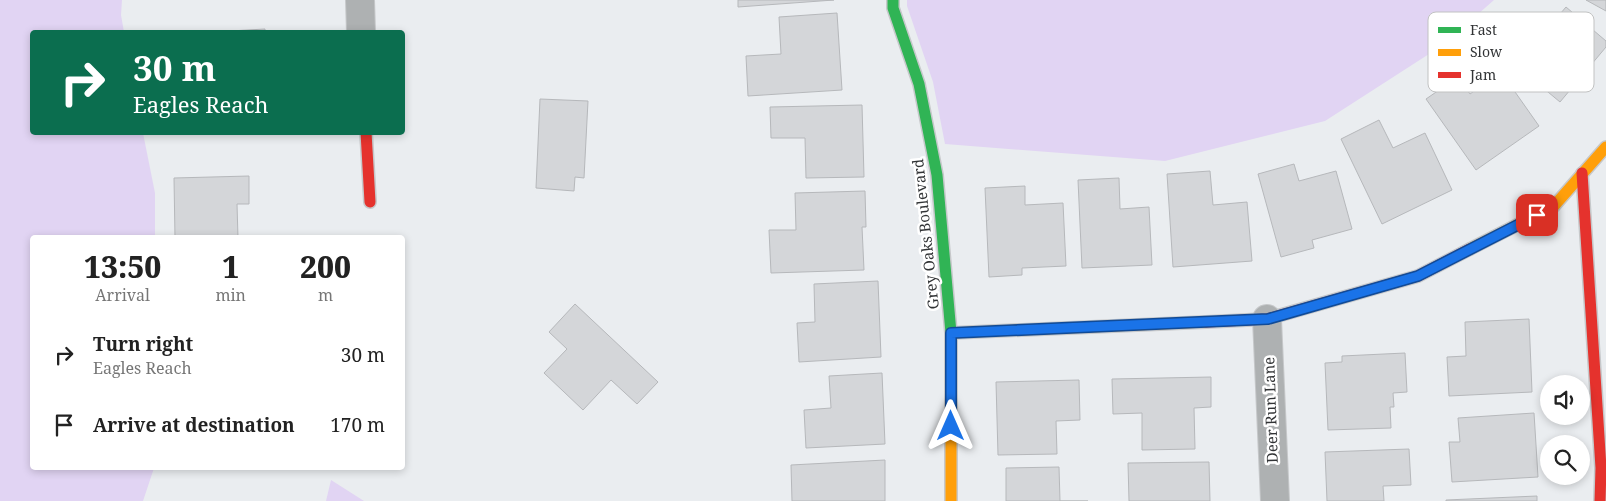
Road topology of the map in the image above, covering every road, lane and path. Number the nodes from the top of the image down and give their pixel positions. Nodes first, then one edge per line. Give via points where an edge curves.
1 (360, 0) edge
2 (893, 0) edge
3 (361, 30) edge
4 (366, 135) edge
5 (1606, 146) edge
6 (1582, 172) junction
7 (370, 202) dead end
8 (1268, 319) junction
9 (951, 333) junction
10 (1603, 468) edge
11 (951, 501) edge
12 (1275, 501) edge
13 (1600, 501) edge

1 - 3 street
2 - 9 street, Grey Oaks Boulevard via 919,84 937,175
4 - 7 street
5 - 6 street
6 - 8 street via 1554,206 1418,276
6 - 10 street
8 - 9 street
8 - 12 street, Deer Run Lane
9 - 11 street, Grey Oaks Boulevard
10 - 13 street

